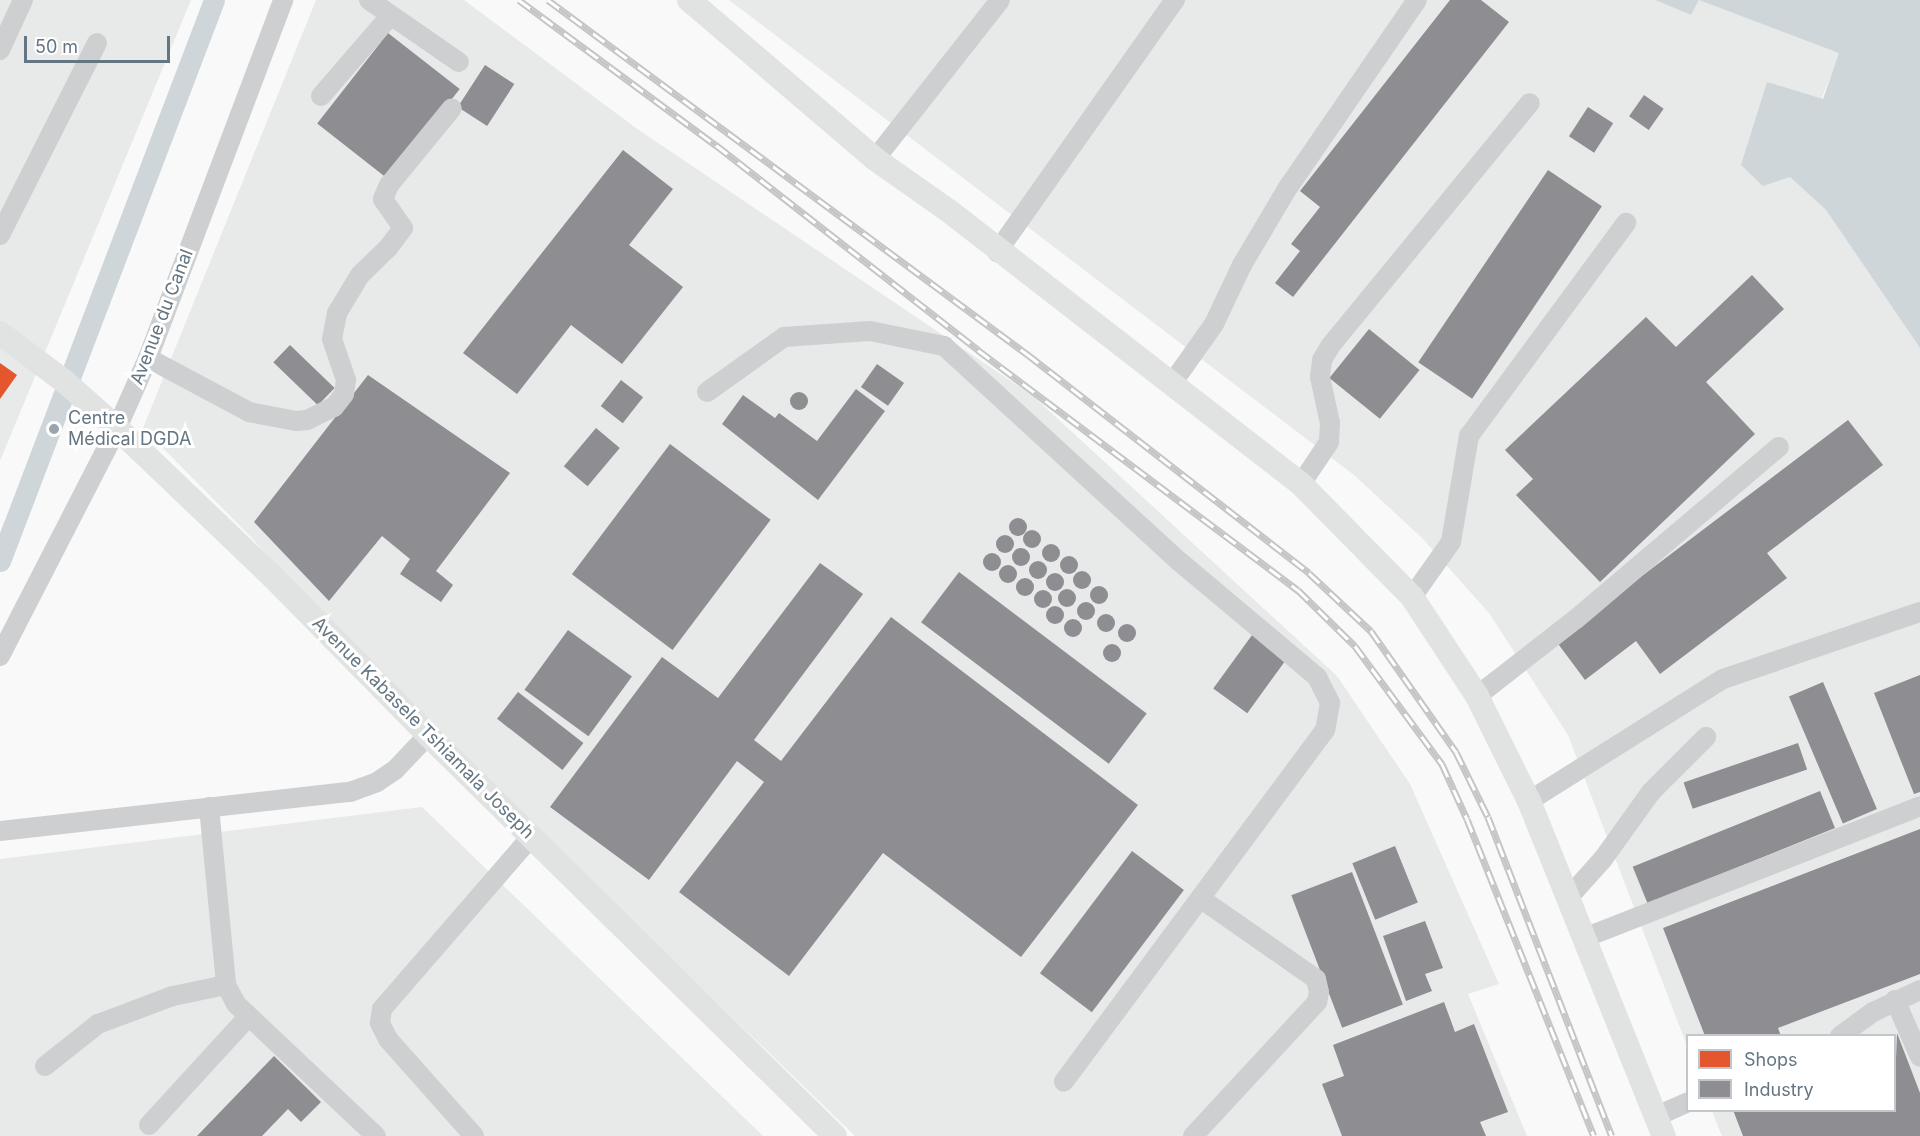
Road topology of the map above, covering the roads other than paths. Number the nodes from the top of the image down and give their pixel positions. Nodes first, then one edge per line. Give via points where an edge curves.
1 (23, 0) edge
2 (283, 0) edge
3 (369, 0) edge
4 (689, 0) edge
5 (1000, 0) edge
6 (1175, 0) edge
7 (1417, 0) edge
8 (390, 16) junction
9 (97, 44) dead end
10 (0, 50) edge
11 (459, 62) dead end
12 (321, 96) dead end
13 (1530, 104) dead end
14 (452, 108) dead end
15 (874, 159) junction
16 (1626, 224) dead end
17 (0, 235) edge
18 (997, 252) junction
19 (0, 333) edge
20 (148, 358) junction
21 (1173, 382) junction
22 (707, 392) dead end
23 (117, 428) junction
24 (1779, 447) dead end
25 (1301, 484) junction
26 (1412, 597) junction
27 (1920, 612) edge
28 (0, 656) edge
29 (1477, 696) junction
30 (428, 735) junction
31 (1706, 737) dead end
32 (1529, 801) junction
33 (1920, 806) edge
34 (209, 807) junction
35 (0, 831) edge
36 (532, 836) junction
37 (1200, 898) junction
38 (1568, 898) junction
39 (1584, 938) junction
40 (226, 985) junction
41 (1920, 990) edge
42 (1895, 1000) junction
43 (248, 1017) junction
44 (1842, 1034) edge
45 (1920, 1057) edge
46 (45, 1066) dead end
47 (1064, 1082) dead end
48 (1686, 1104) edge
49 (149, 1125) dead end
50 (1660, 1126) edge
51 (376, 1136) edge
52 (474, 1136) edge
53 (835, 1136) edge
54 (1193, 1136) edge

1 - 10 street
2 - 20 street, Avenue du Canal
3 - 8 street
4 - 15 main road
5 - 15 street
6 - 18 street
7 - 21 street via 1287,189 1242,265 1214,324
8 - 11 street
8 - 12 street
9 - 17 street
13 - 25 street via 1330,345 1322,360 1320,377 1330,423 1329,442
14 - 20 street via 389,185 383,199 403,228 360,275 337,313 332,339 346,380 344,394 334,407 296,421 249,412
15 - 18 main road via 949,211
16 - 26 street via 1469,436 1451,542
18 - 21 main road
19 - 23 main road, Avenue Kabasele Tshiamala Joseph via 64,381
20 - 23 street, Avenue du Canal
21 - 25 main road
22 - 37 street via 784,337 870,331 944,346 1180,562 1317,677 1330,704 1325,730
23 - 28 street, Avenue du Canal
23 - 30 main road, Avenue Kabasele Tshiamala Joseph via 273,577
24 - 29 street via 1576,619
25 - 26 main road
26 - 29 main road
27 - 32 street via 1723,679
29 - 32 main road
30 - 34 street via 395,770 377,783 350,792
30 - 36 main road, Avenue Kabasele Tshiamala Joseph
31 - 38 street via 1651,792 1603,859
32 - 38 main road
33 - 39 street
34 - 35 street
34 - 40 street
36 - 52 street via 382,1009 380,1023 387,1039
36 - 53 main road, Avenue Kabasele Tshiamala Joseph
37 - 47 street
37 - 54 street via 1316,979 1320,992 1317,1002
38 - 39 main road
39 - 50 main road
40 - 43 street
40 - 46 street via 173,996 98,1024
41 - 42 street
42 - 44 street
42 - 45 street
43 - 49 street
43 - 51 street
48 - 50 street

